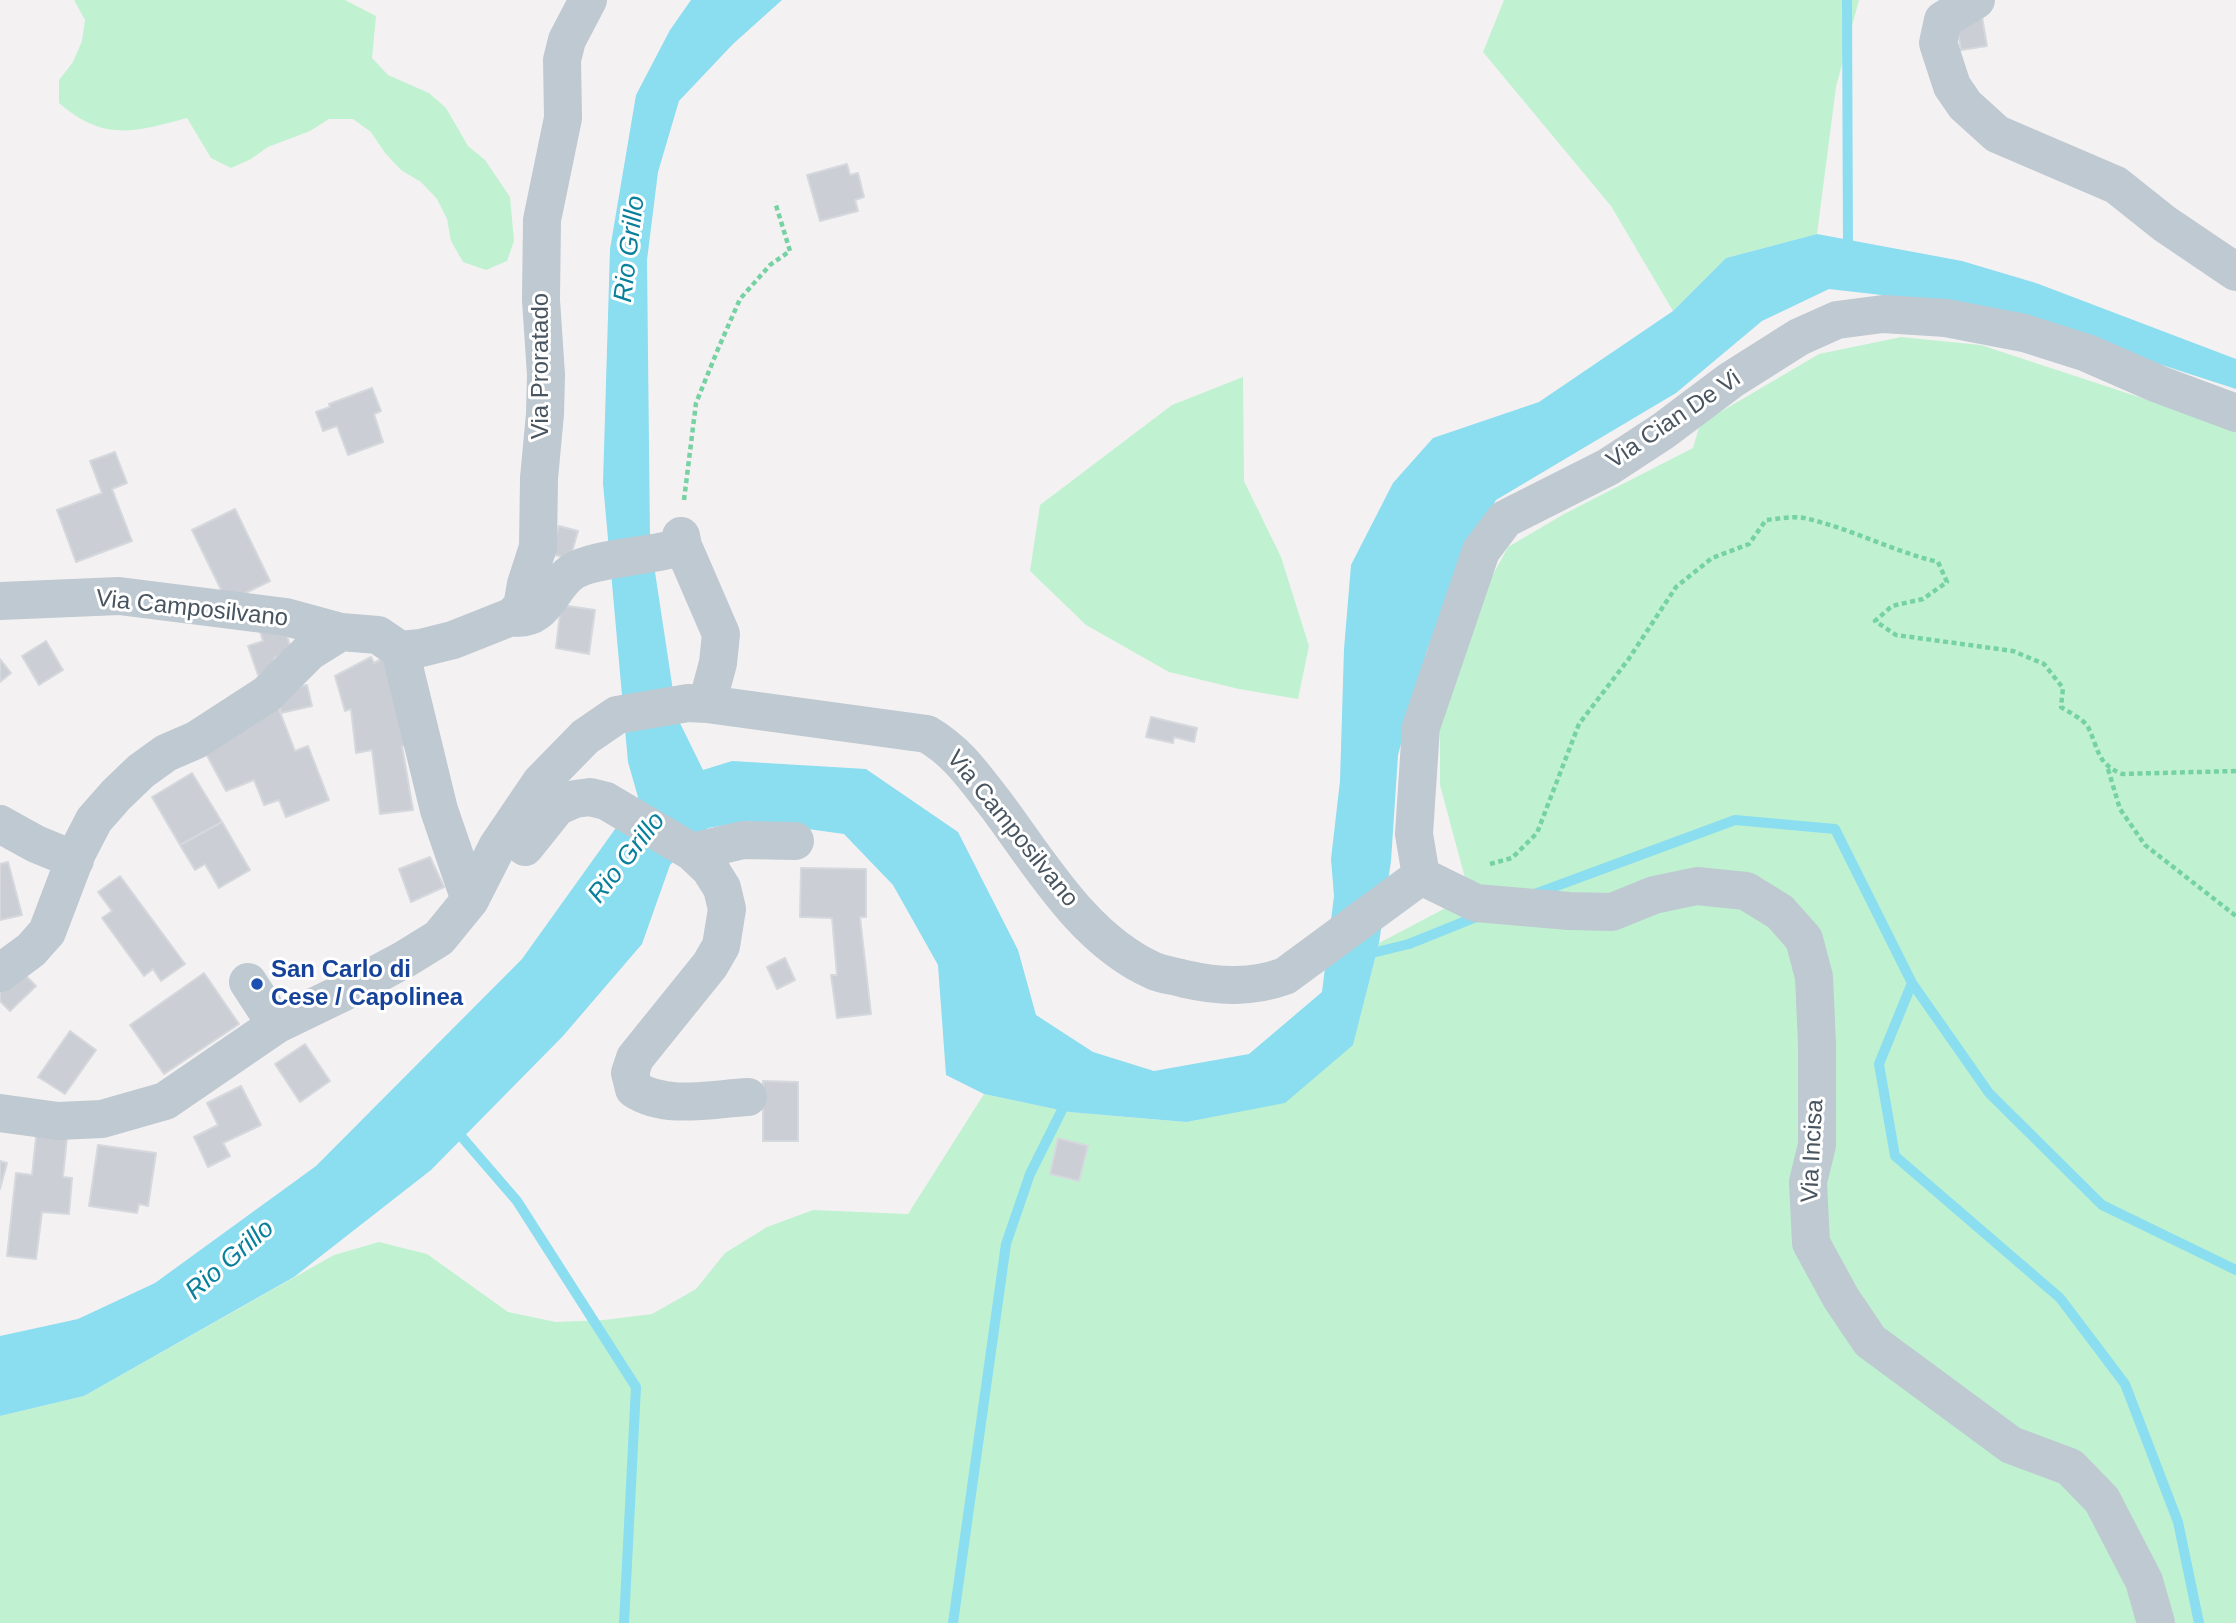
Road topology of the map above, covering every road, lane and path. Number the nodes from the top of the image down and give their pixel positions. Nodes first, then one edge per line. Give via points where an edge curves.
1 (587, 0) edge
2 (1976, 0) edge
3 (775, 202) dead end
4 (2236, 272) edge
5 (2236, 413) edge
6 (677, 544) junction
7 (0, 601) edge
8 (511, 617) junction
9 (341, 632) junction
10 (400, 650) junction
11 (697, 703) junction
12 (2108, 768) junction
13 (2236, 771) edge
14 (0, 824) edge
15 (795, 841) dead end
16 (692, 852) junction
17 (75, 860) junction
18 (1488, 864) dead end
19 (1407, 887) junction
20 (470, 900) junction
21 (2236, 916) edge
22 (11, 964) edge
23 (248, 982) dead end
24 (276, 1025) junction
25 (748, 1097) dead end
26 (0, 1113) edge
27 (2156, 1623) edge

1 - 8 street, Via Proratado via 562,60 563,118 542,220 545,414 538,547 522,607
2 - 4 street via 1943,20 1938,43 1952,86 1965,105 1997,134 2116,185
3 - 6 path via 790,251 770,265 740,299 696,403
5 - 19 street, Via Cian De Vi via 2087,354 2024,334 1946,318 1883,314 1837,320 1800,337 1608,467 1505,519 1481,551 1421,727
6 - 8 street via 573,571 537,612 524,619
6 - 11 street via 721,634 718,663
7 - 9 street, Via Camposilvano via 119,596 286,617
8 - 10 street via 453,640
9 - 10 street, Via Camposilvano via 378,635
9 - 17 street, Via Camposilvano via 309,652 257,701 141,771 94,820
10 - 20 street via 439,810
11 - 19 street, Via Camposilvano via 927,734 969,769 1061,892 1106,941 1155,971 1236,986 1264,984 1285,976
11 - 20 street, Via Camposilvano via 617,715 585,737 541,782 496,846
12 - 13 path via 2122,774
12 - 18 path via 2094,748 2087,724 2061,707 2063,688 2044,664 2013,651 1896,635 1875,621 1892,606 1923,599 1947,582 1938,562 1801,517 1766,520 1749,544 1712,558 1676,587 1579,724 1537,833 1512,858
12 - 21 path via 2120,809 2145,845
14 - 17 street
15 - 16 street via 743,840
16 - 20 street, Via Camposilvano via 606,801 575,799 557,807 503,874
16 - 25 street, Via Camposilvano via 722,888 727,909 721,946 635,1058 630,1073 634,1089 647,1097 673,1102
17 - 22 street, Via Camposilvano via 47,932
19 - 27 street, Via Incisa via 1476,904 1612,912 1654,895 1697,886 1746,891 1780,912 1804,939 1814,978 1817,1145 1808,1182 1811,1243 1871,1341 2011,1445 2070,1467 2102,1500 2144,1581
20 - 24 street, Via Camposilvano via 439,938
23 - 24 street
24 - 26 street, Via Camposilvano via 165,1101 102,1119 58,1121

